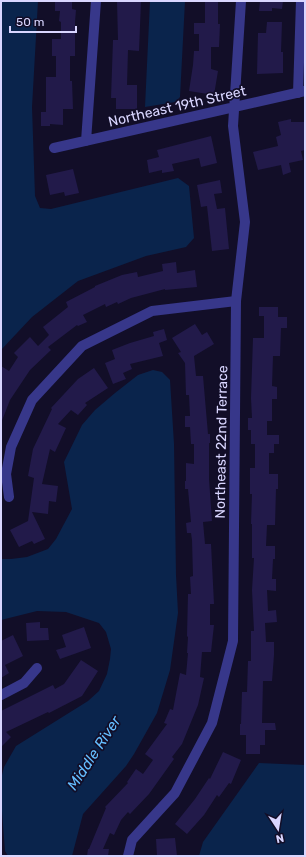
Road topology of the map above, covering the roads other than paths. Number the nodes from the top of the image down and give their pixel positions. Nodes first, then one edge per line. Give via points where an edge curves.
1 (96, 1) edge
2 (241, 1) edge
3 (301, 1) edge
4 (301, 92) edge
5 (234, 107) junction
6 (86, 141) junction
7 (54, 148) dead end
8 (236, 301) junction
9 (9, 497) dead end
10 (38, 668) dead end
11 (1, 694) edge
12 (128, 856) edge

1 - 6 street
2 - 5 street, Northeast 22nd Terrace
3 - 4 street
4 - 5 street, Northeast 19th Street
5 - 6 street, Northeast 19th Street
5 - 8 street, Northeast 22nd Terrace via 233,126 245,222
6 - 7 street, Northeast 19th Street
8 - 9 street via 152,311 82,346 32,400 11,447 6,474
8 - 12 street, Northeast 22nd Terrace via 233,641 212,723 175,794 132,840
10 - 11 street via 24,683

